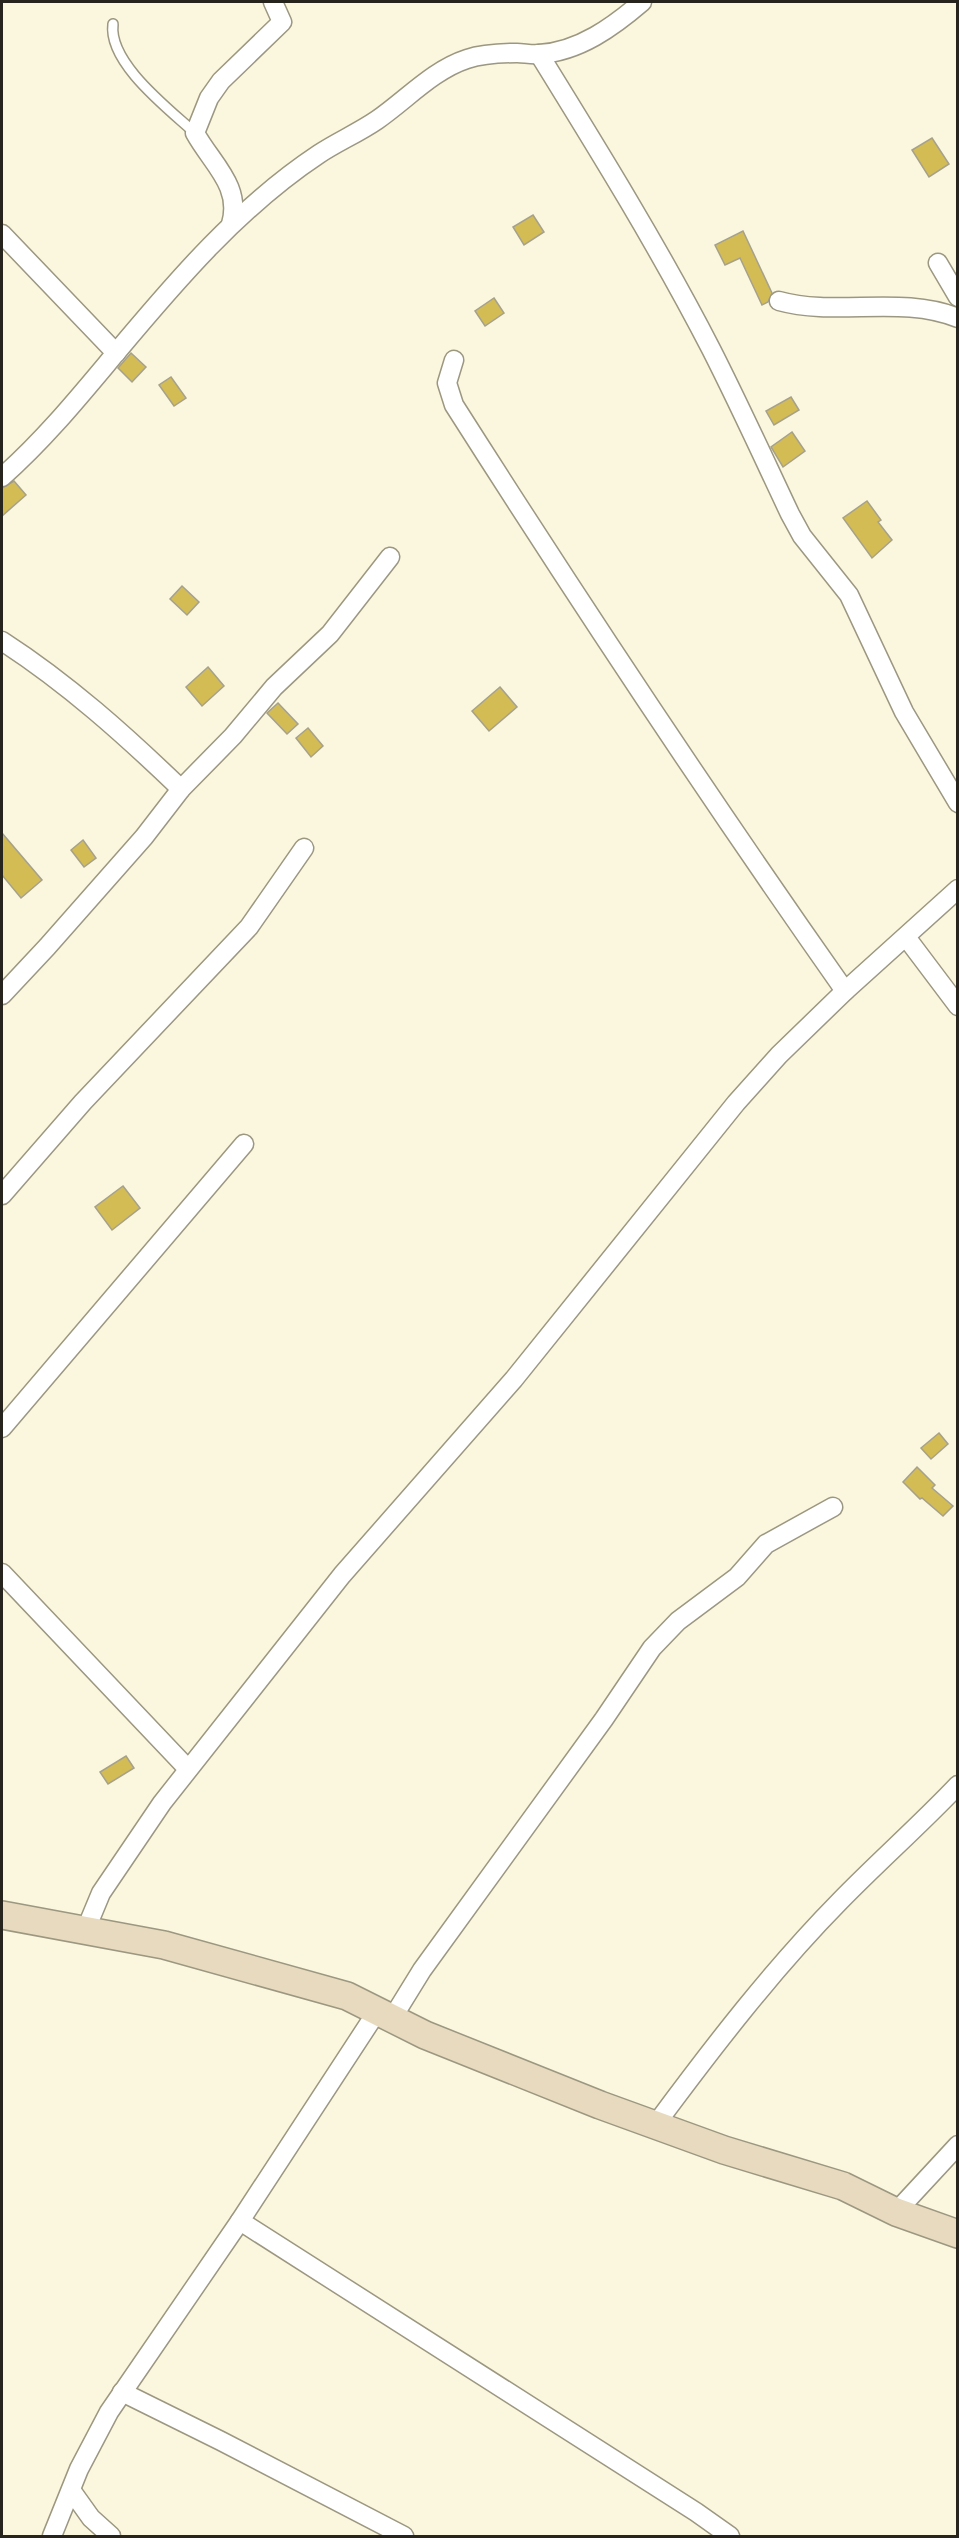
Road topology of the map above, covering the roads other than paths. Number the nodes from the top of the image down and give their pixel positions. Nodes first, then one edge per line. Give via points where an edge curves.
1 (273, 2) edge
2 (642, 2) edge
3 (112, 24) dead end
4 (539, 54) junction
5 (195, 133) junction
6 (231, 224) junction
7 (2, 234) edge
8 (938, 263) dead end
9 (957, 297) edge
10 (779, 301) dead end
11 (957, 318) edge
12 (116, 352) junction
13 (454, 360) dead end
14 (2, 477) edge
15 (390, 557) dead end
16 (2, 641) edge
17 (181, 789) junction
18 (957, 803) edge
19 (304, 848) dead end
20 (957, 889) edge
21 (906, 937) junction
22 (845, 991) junction
23 (2, 995) edge
24 (957, 1006) edge
25 (244, 1144) dead end
26 (2, 1194) edge
27 (2, 1428) edge
28 (832, 1508) dead end
29 (2, 1573) edge
30 (188, 1768) junction
31 (957, 1785) edge
32 (2, 1915) edge
33 (86, 1929) junction
34 (385, 2013) junction
35 (656, 2124) junction
36 (957, 2145) edge
37 (896, 2212) junction
38 (240, 2221) junction
39 (957, 2234) edge
40 (122, 2392) junction
41 (71, 2490) junction
42 (52, 2536) edge
43 (111, 2536) edge
44 (404, 2536) edge
45 (730, 2536) edge

1 - 5 street via 282,22 221,81 209,98
2 - 4 street via 600,34 566,49
3 - 5 lane via 111,35 117,50 130,69
4 - 6 street via 489,55 467,59 444,70 357,134 321,152 285,177
4 - 18 street via 664,263 790,514 802,536 849,595 904,712
5 - 6 street via 234,197
6 - 12 street
7 - 12 street
8 - 9 street
10 - 11 street via 823,308 927,309
12 - 14 street via 55,424
13 - 22 street via 447,383 454,405 664,728
15 - 17 street via 330,633 274,687
16 - 17 street via 87,704
17 - 23 street via 144,837
19 - 26 street via 249,927 83,1102
20 - 21 street
21 - 22 street
21 - 24 street
22 - 30 street via 736,1103 514,1379 342,1575
25 - 27 street
28 - 34 street via 766,1545 737,1577 678,1621 652,1648 422,1970
29 - 30 street
30 - 33 street via 113,1873
31 - 35 street via 839,1902 786,1961
32 - 33 street
33 - 34 street via 164,1945 316,1986
34 - 35 street via 436,2040
34 - 38 street
35 - 37 street via 724,2150 843,2186
36 - 37 street
37 - 39 street
38 - 40 street
38 - 45 street
40 - 41 street
40 - 44 street
41 - 42 street
41 - 43 street via 91,2518

